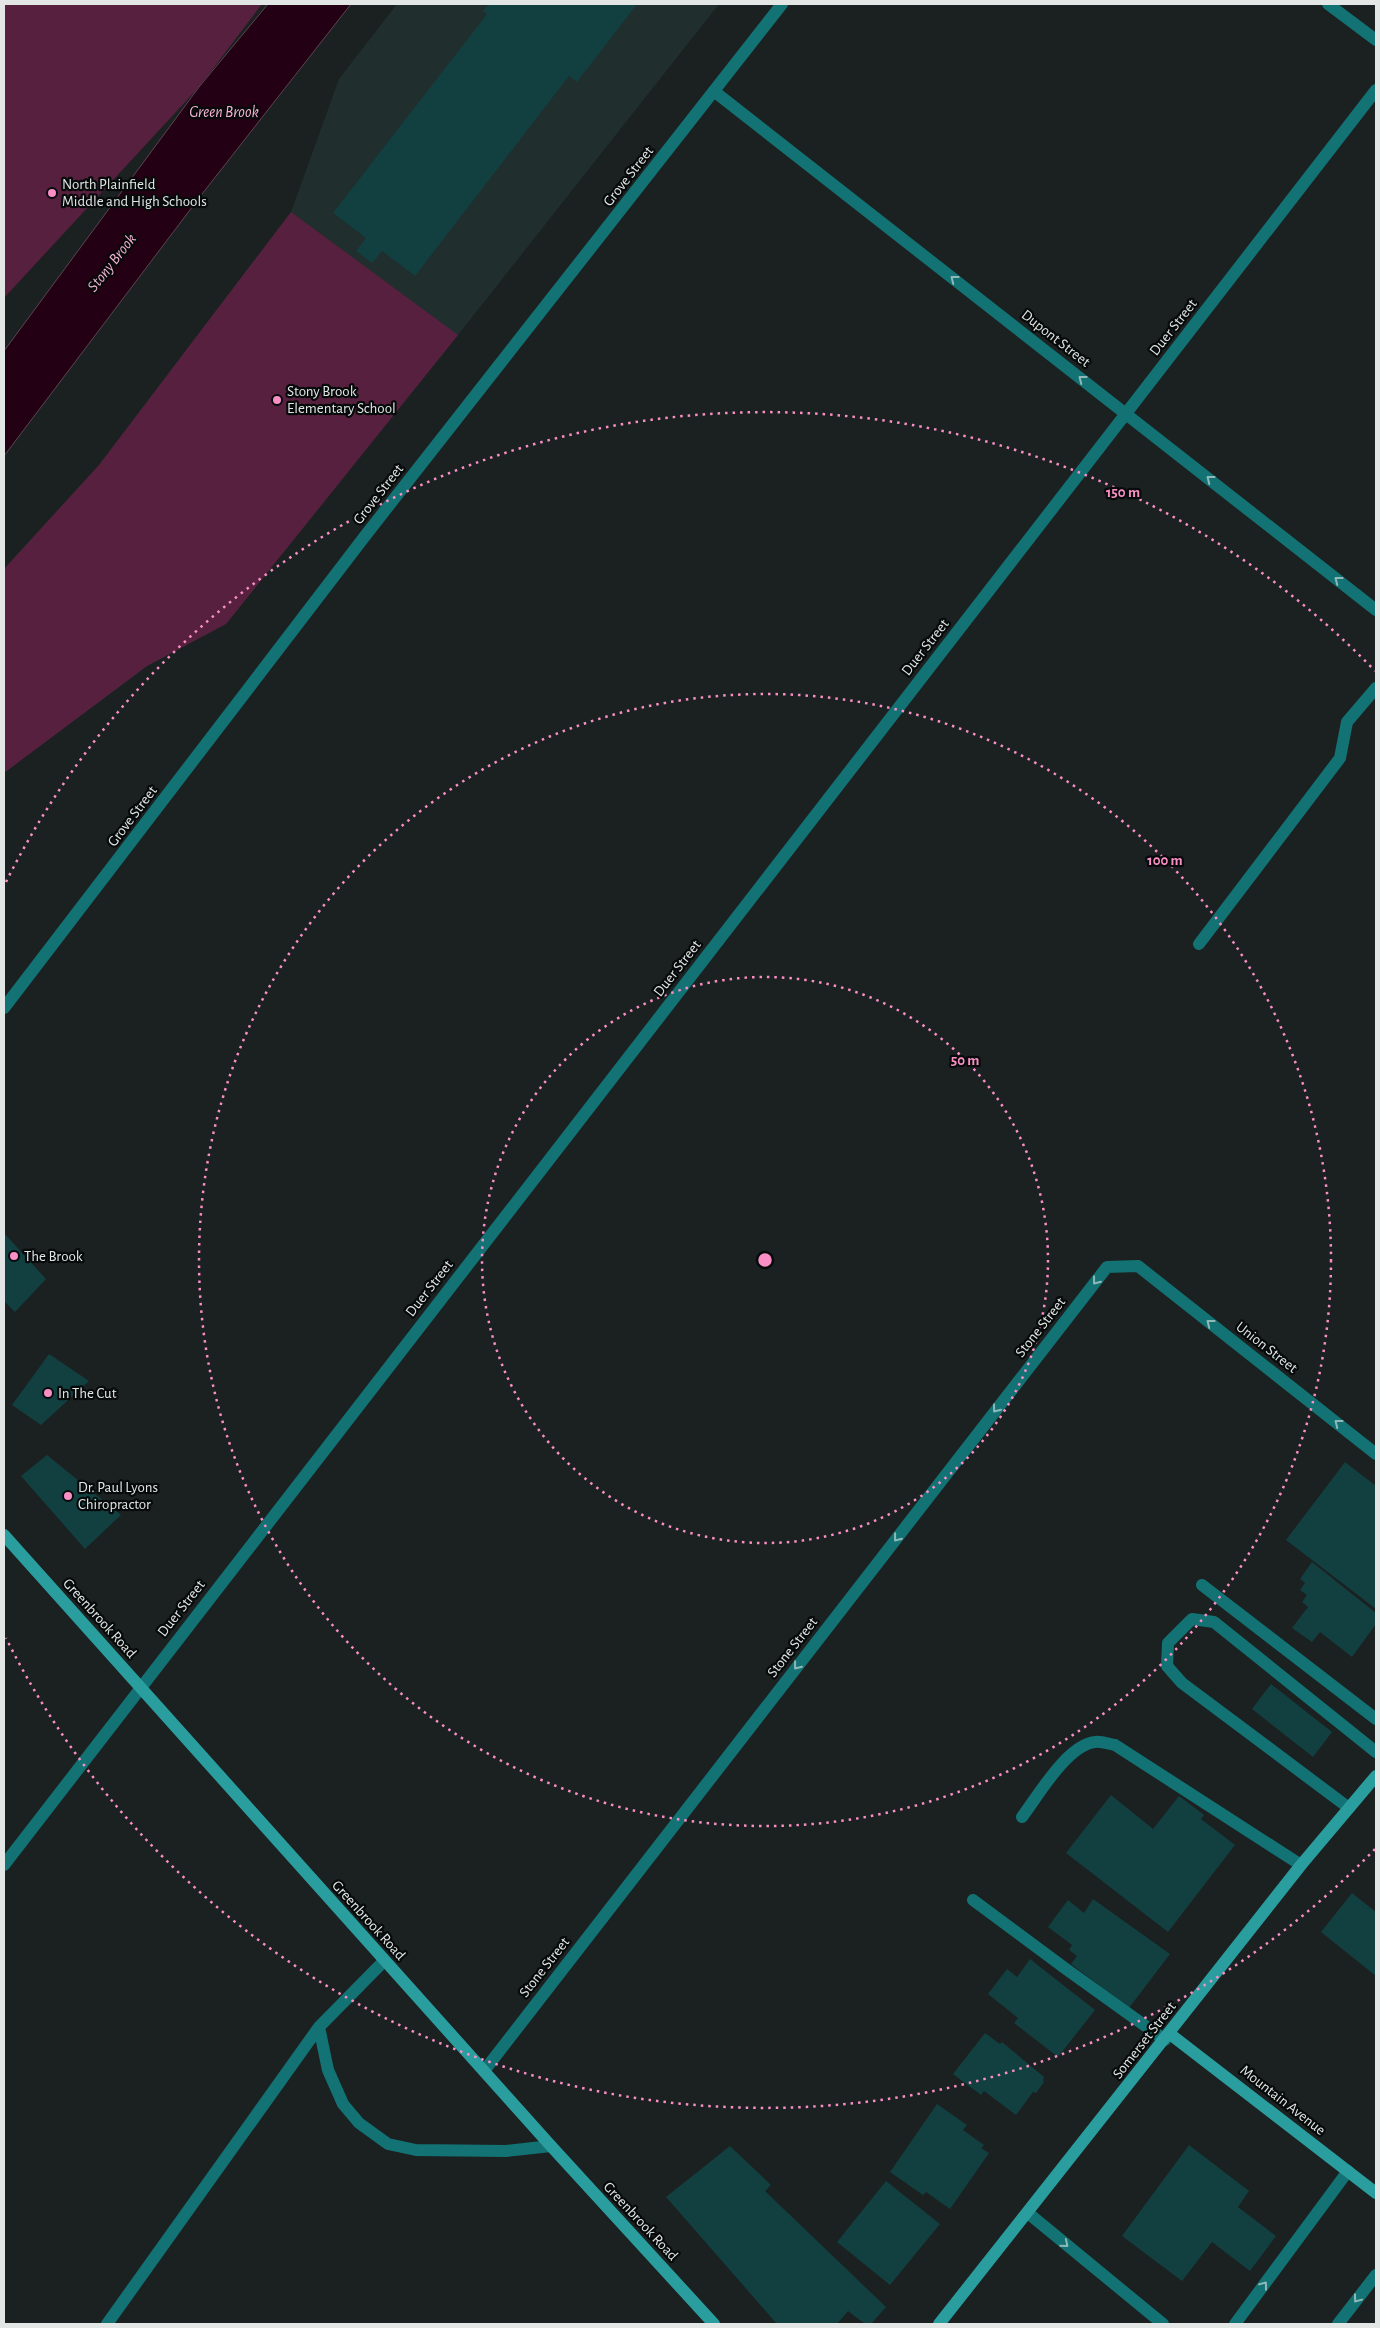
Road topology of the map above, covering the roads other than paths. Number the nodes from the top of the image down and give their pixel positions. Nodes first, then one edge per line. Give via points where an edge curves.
1 (782, 4) edge
2 (1328, 4) edge
3 (1376, 40) edge
4 (1376, 90) edge
5 (715, 92) junction
6 (1126, 414) junction
7 (1376, 610) edge
8 (1376, 688) edge
9 (1199, 944) dead end
10 (4, 1008) edge
11 (1138, 1266) joint
12 (1376, 1454) edge
13 (4, 1535) edge
14 (1202, 1585) dead end
15 (140, 1688) junction
16 (1376, 1719) edge
17 (1376, 1752) edge
18 (1376, 1776) edge
19 (1349, 1808) junction
20 (1022, 1818) dead end
21 (4, 1865) edge
22 (1301, 1865) junction
23 (974, 1900) dead end
24 (384, 1961) junction
25 (319, 2027) junction
26 (1167, 2037) junction
27 (484, 2071) junction
28 (551, 2146) junction
29 (1348, 2171) junction
30 (1376, 2193) edge
31 (1028, 2213) junction
32 (1376, 2275) edge
33 (107, 2324) edge
34 (714, 2324) edge
35 (939, 2324) edge
36 (1163, 2324) edge
37 (1235, 2324) edge
38 (1338, 2324) edge

1 - 5 street, Grove Street
2 - 3 street
4 - 6 street, Duer Street
6 -> 5 street, Dupont Street
5 - 10 street, Grove Street via 366,536
7 -> 6 street, Dupont Street
6 - 15 street, Duer Street
8 - 9 street via 1347,722 1340,758
12 -> 11 street, Union Street
11 -> 27 street, Stone Street via 1107,1266
13 - 15 street, Greenbrook Road
14 - 16 street
15 - 21 street, Duer Street
15 - 24 street, Greenbrook Road
17 - 19 street via 1214,1622 1192,1619 1168,1643 1167,1666 1182,1683
18 - 19 street, Somerset Street
19 - 22 street, Somerset Street
20 - 22 street via 1078,1748 1095,1742 1115,1744
22 - 26 street, Somerset Street
23 - 26 street via 1066,1969
24 - 25 street
24 - 27 street, Greenbrook Road
25 - 28 street via 328,2070 343,2104 359,2123 388,2144 416,2150 506,2152
25 - 33 street
26 - 29 street, Mountain Avenue
26 - 31 street, Somerset Street
27 - 28 street, Greenbrook Road
28 - 34 street, Greenbrook Road
29 - 30 street, Mountain Avenue
37 -> 29 street
31 - 35 street, Somerset Street
31 -> 36 street
32 -> 38 street

